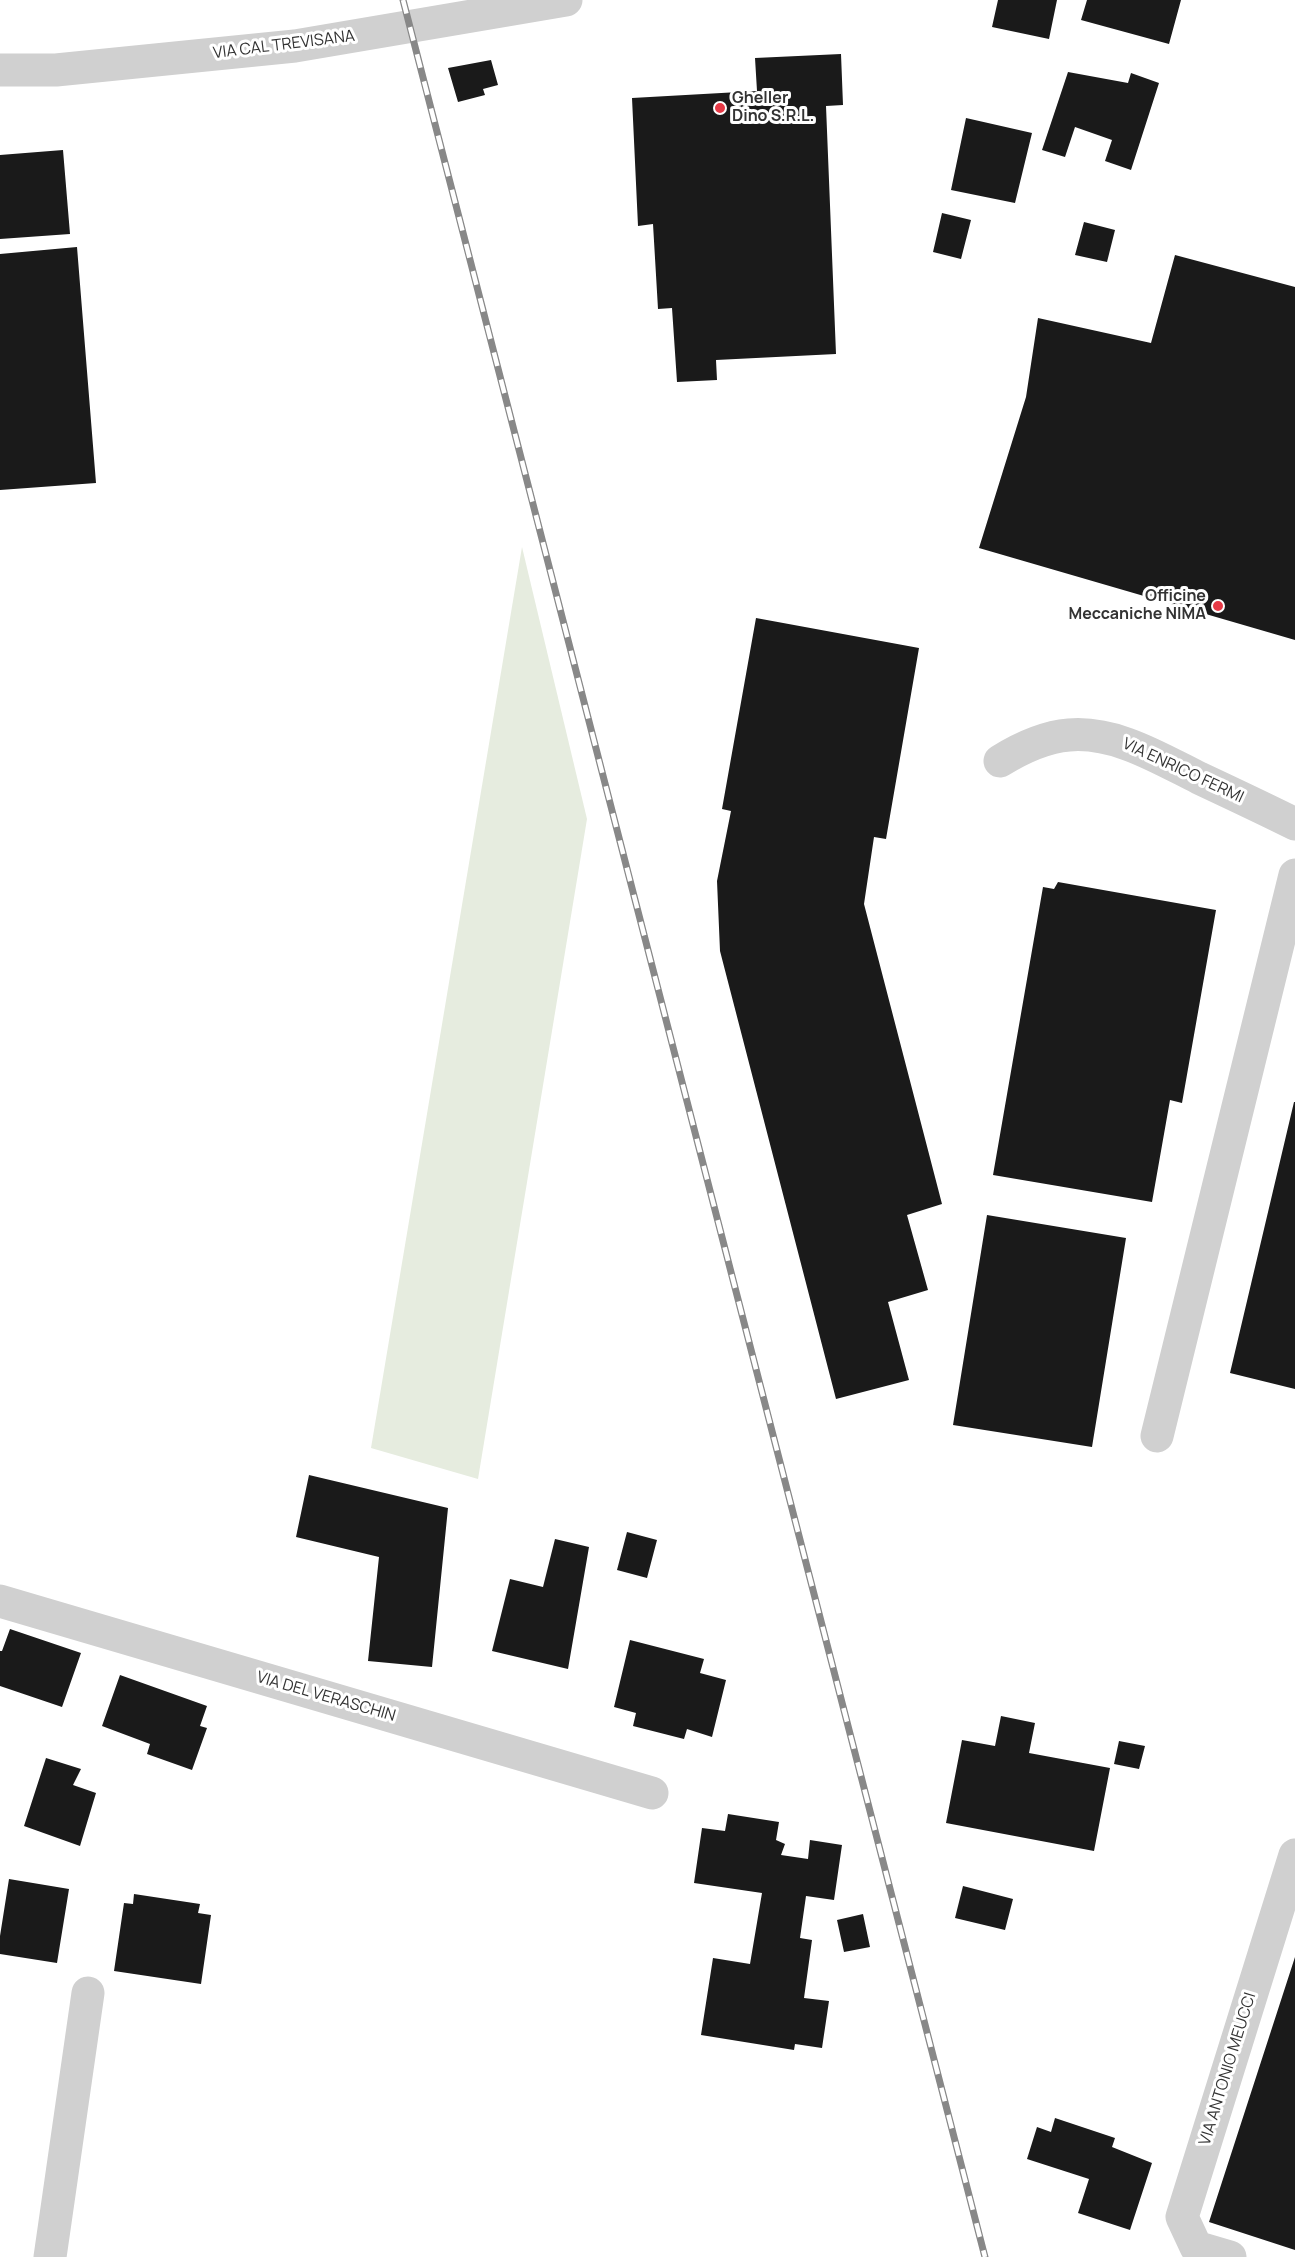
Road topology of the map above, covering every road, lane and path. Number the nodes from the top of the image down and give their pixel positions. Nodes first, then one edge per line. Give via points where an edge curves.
1 (566, 0) edge
2 (0, 70) edge
3 (1000, 761) dead end
4 (1295, 824) edge
5 (1295, 875) edge
6 (1157, 1436) dead end
7 (0, 1601) edge
8 (652, 1793) dead end
9 (1295, 1855) edge
10 (88, 1993) dead end
11 (50, 2257) edge
12 (1230, 2257) edge

1 - 2 street, VIA CAL TREVISANA via 295,46 56,70
3 - 4 street, VIA ENRICO FERMI via 1042,741 1069,735 1097,736 1148,753
5 - 6 street
7 - 8 street, VIA DEL VERASCHIN
9 - 12 street, VIA ANTONIO MEUCCI via 1182,2217 1196,2247
10 - 11 street

